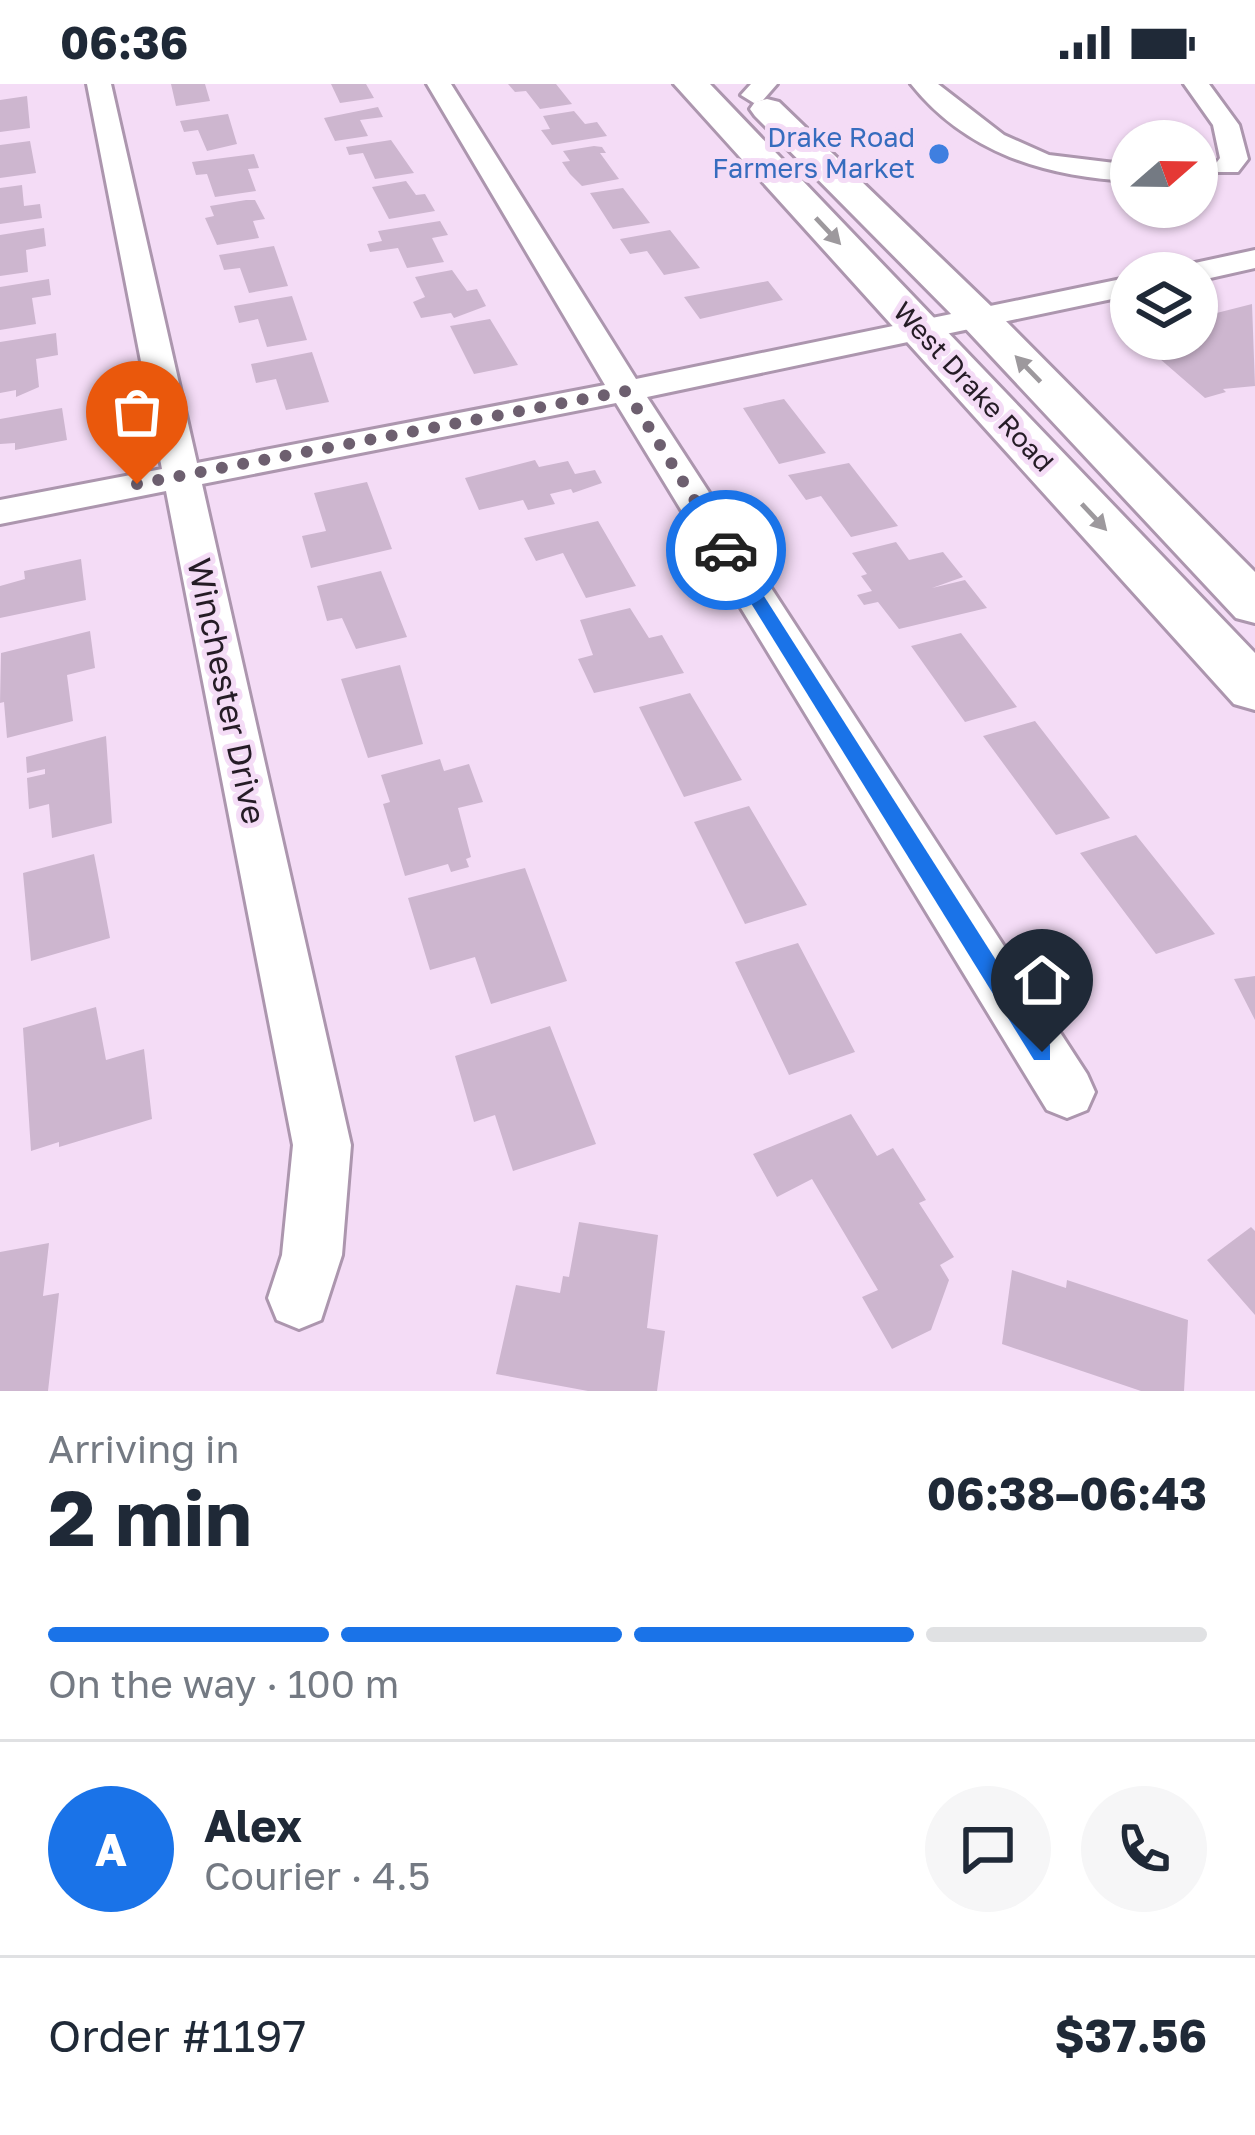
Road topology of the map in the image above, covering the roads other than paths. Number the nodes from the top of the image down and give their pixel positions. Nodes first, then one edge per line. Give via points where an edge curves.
1 (99, 84) edge
2 (439, 84) edge
3 (691, 84) edge
4 (923, 84) edge
5 (1196, 84) edge
6 (754, 88) edge
7 (1241, 168) edge
8 (1110, 171) edge
9 (1255, 182) edge
10 (1255, 259) edge
11 (1218, 267) edge
12 (1110, 290) edge
13 (979, 318) junction
14 (920, 330) junction
15 (626, 391) junction
16 (181, 476) junction
17 (0, 512) edge
18 (1255, 605) edge
19 (1255, 689) edge
20 (1067, 1092) dead end
21 (299, 1298) dead end

1 - 16 street, Winchester Drive
2 - 15 street
3 -> 14 main road, West Drake Road
4 - 8 street via 1001,149 1052,167
5 - 7 street via 1226,125
6 - 13 main road, West Drake Road
7 - 9 street
10 - 11 street
12 - 13 street
13 - 14 street
18 -> 13 main road, West Drake Road
14 - 15 street
14 -> 19 main road, West Drake Road
15 - 16 street
15 - 20 street
16 - 17 street
16 - 21 street, Winchester Drive via 322,1145 312,1255

